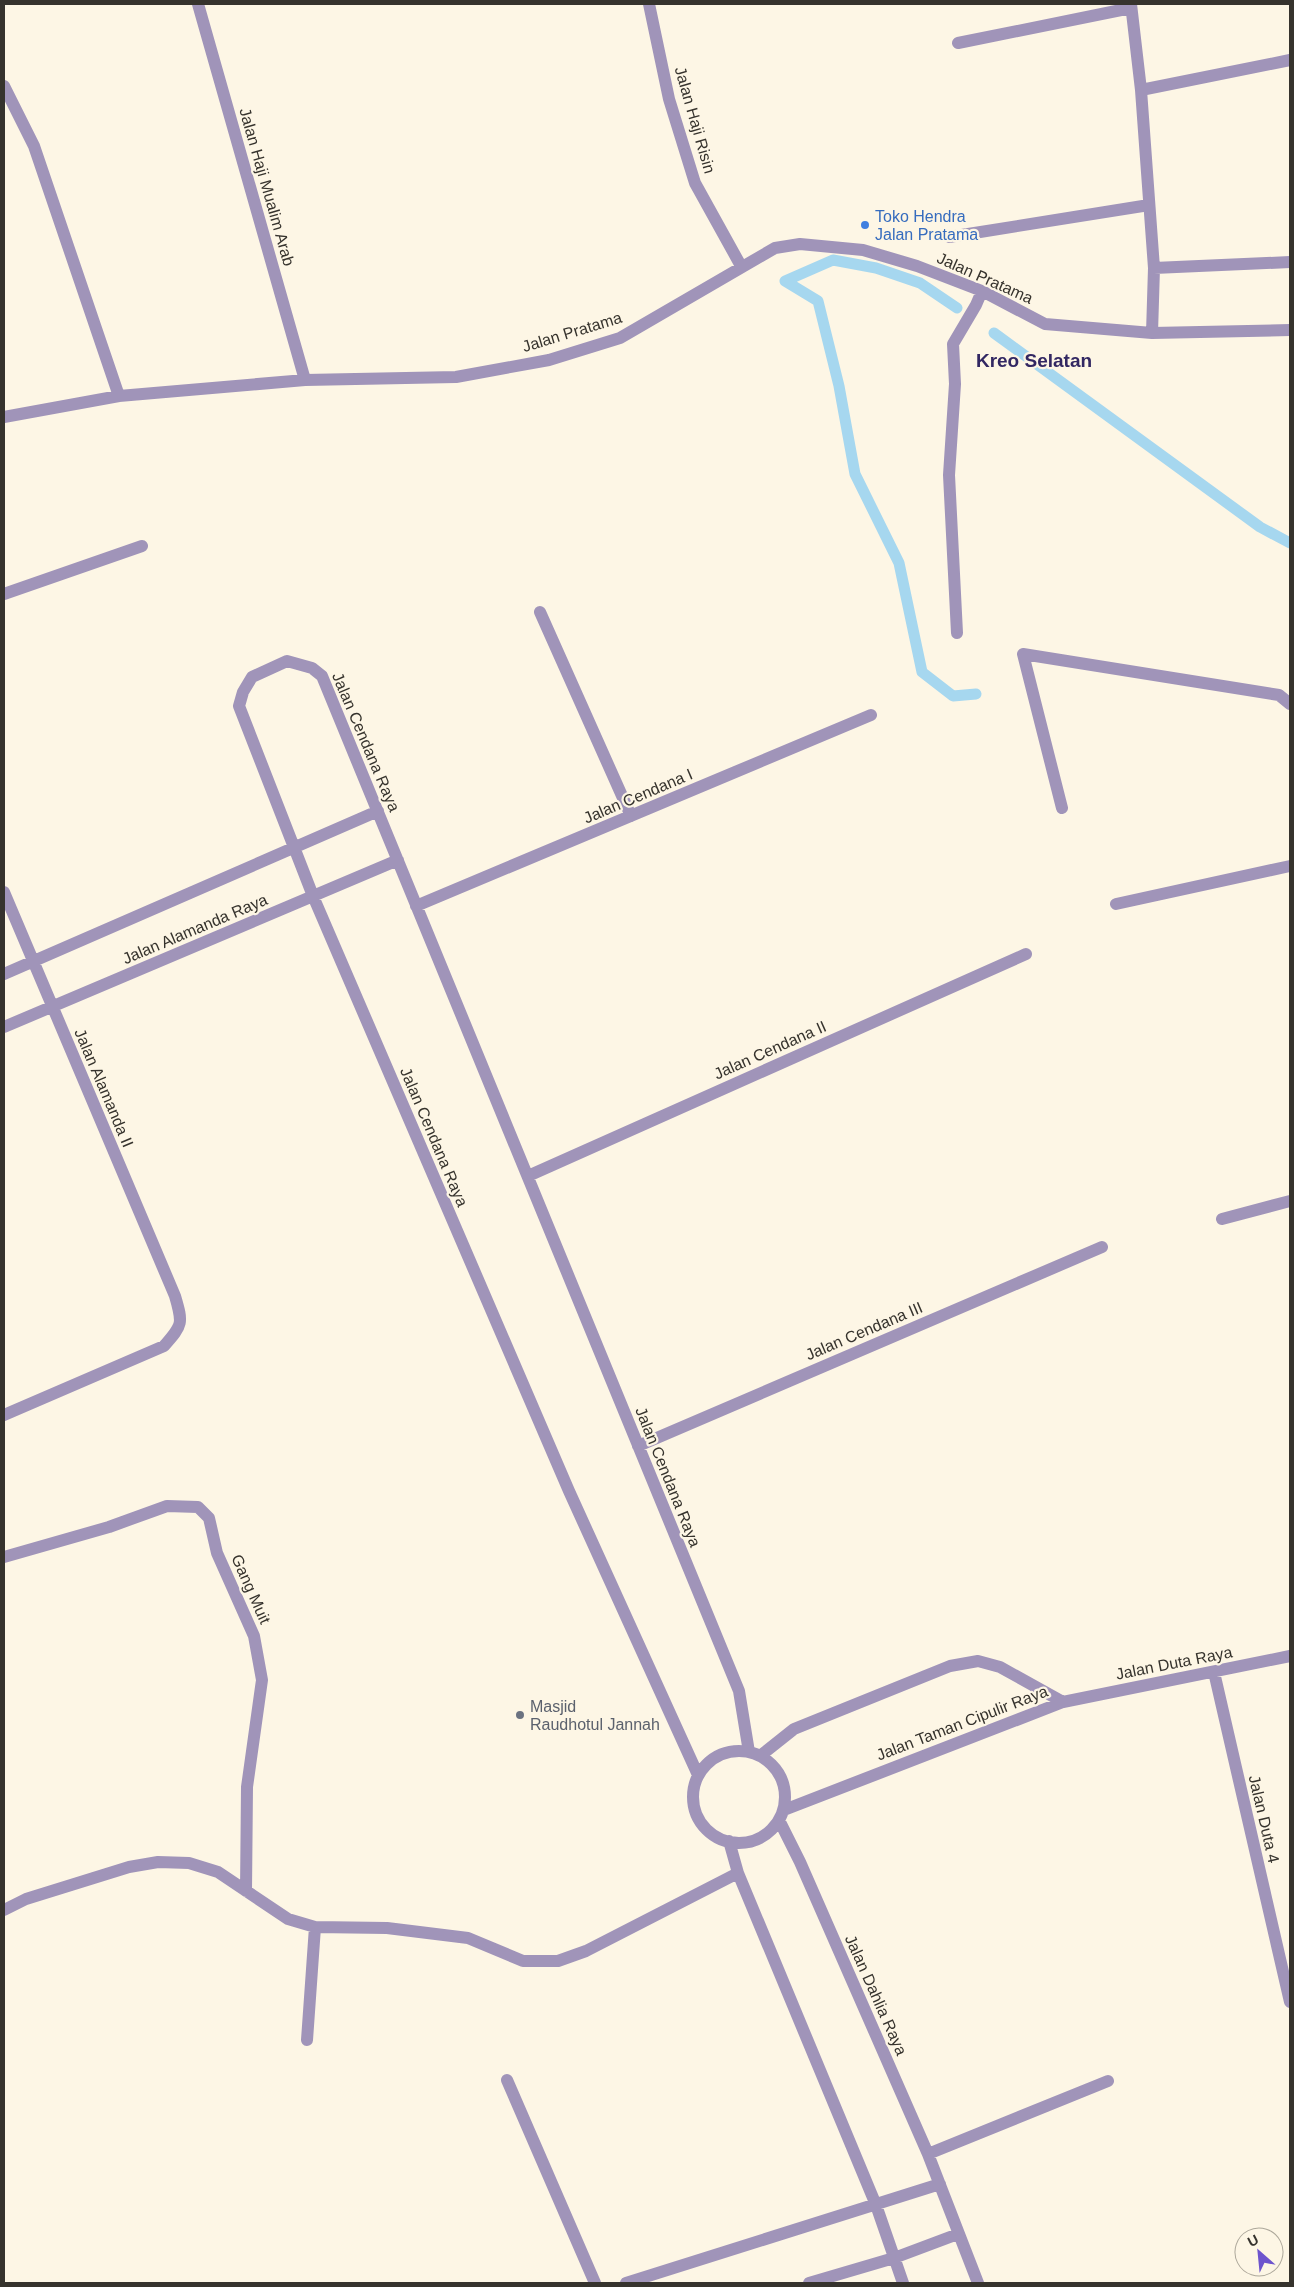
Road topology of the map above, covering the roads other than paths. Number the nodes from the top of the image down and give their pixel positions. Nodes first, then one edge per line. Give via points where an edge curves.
1 (198, 4) edge
2 (649, 4) edge
3 (1131, 6) edge
4 (958, 43) dead end
5 (1290, 60) edge
6 (4, 86) edge
7 (1141, 90) junction
8 (1149, 205) junction
9 (950, 237) dead end
10 (1290, 262) edge
11 (741, 266) junction
12 (1154, 268) junction
13 (982, 292) junction
14 (1290, 330) edge
15 (1152, 334) junction
16 (305, 380) junction
17 (119, 396) junction
18 (4, 417) edge
19 (142, 546) dead end
20 (4, 594) edge
21 (540, 612) dead end
22 (957, 633) dead end
23 (1290, 704) edge
24 (871, 714) dead end
25 (1062, 808) dead end
26 (378, 811) junction
27 (631, 816) junction
28 (293, 848) junction
29 (398, 860) junction
30 (1290, 866) edge
31 (4, 892) edge
32 (313, 896) junction
33 (1116, 904) dead end
34 (416, 906) junction
35 (1026, 954) dead end
36 (33, 961) junction
37 (4, 974) edge
38 (52, 1007) junction
39 (4, 1027) edge
40 (528, 1176) junction
41 (1290, 1201) edge
42 (1222, 1219) dead end
43 (1102, 1247) dead end
44 (4, 1415) edge
45 (638, 1446) junction
46 (4, 1558) edge
47 (1290, 1656) edge
48 (1214, 1672) junction
49 (1063, 1702) junction
50 (755, 1754) junction
51 (698, 1775) junction
52 (781, 1815) junction
53 (729, 1841) junction
54 (738, 1873) junction
55 (246, 1891) junction
56 (4, 1910) edge
57 (315, 1927) junction
58 (1290, 2002) edge
59 (308, 2040) dead end
60 (507, 2080) dead end
61 (1108, 2081) dead end
62 (928, 2154) junction
63 (940, 2184) junction
64 (876, 2206) junction
65 (958, 2234) junction
66 (894, 2258) junction
67 (595, 2283) edge
68 (626, 2283) edge
69 (809, 2283) edge
70 (903, 2283) edge
71 (978, 2283) edge

1 - 16 street, Jalan Haji Mualim Arab
2 - 11 street, Jalan Haji Risin via 669,100 695,183
3 - 4 street
3 - 7 street
5 - 7 street
6 - 17 street via 34,146
7 - 8 street
8 - 9 street
8 - 12 street
10 - 12 street
11 - 13 street, Jalan Pratama via 775,248 800,244 863,250 917,266
11 - 16 street, Jalan Pratama via 620,338 549,360 456,377
12 - 15 street
13 - 15 street, Jalan Pratama via 1045,324
13 - 22 street via 953,344 955,384 949,475
14 - 15 street, Jalan Pratama
16 - 17 street, Jalan Pratama
17 - 18 street, Jalan Pratama
19 - 20 street
21 - 27 street
23 - 25 street via 1279,695 1023,654
24 - 27 street, Jalan Cendana I
26 - 28 street
26 - 28 street, Jalan Cendana Raya via 322,676 307,666 287,661 252,677 239,706
26 - 29 street, Jalan Cendana Raya
27 - 34 street, Jalan Cendana I
28 - 32 street, Jalan Cendana Raya
28 - 36 street
29 - 32 street, Jalan Alamanda Raya
29 - 34 street, Jalan Cendana Raya
30 - 33 street
31 - 36 street, Jalan Alamanda II
32 - 38 street, Jalan Alamanda Raya
32 - 51 street, Jalan Cendana Raya via 569,1491
34 - 40 street, Jalan Cendana Raya
35 - 40 street, Jalan Cendana II
36 - 37 street
36 - 38 street, Jalan Alamanda II
38 - 39 street, Jalan Alamanda Raya
38 - 44 street, Jalan Alamanda II via 181,1316 179,1330 164,1346
40 - 45 street, Jalan Cendana Raya
41 - 42 street
43 - 45 street, Jalan Cendana III
45 - 50 street, Jalan Cendana Raya via 739,1691
46 - 55 street, Gang Muit via 167,1506 198,1507 210,1518 218,1553 254,1636 262,1680 247,1787
47 - 48 street, Jalan Duta Raya
48 - 49 street, Jalan Duta Raya
48 - 58 street, Jalan Duta 4
49 - 50 street, Jalan Taman Cipulir Raya via 1000,1667 978,1661 950,1666 794,1730
49 - 52 street, Jalan Taman Cipulir Raya
50 - 51 street via 726,1752 705,1766
50 - 52 street via 773,1765 782,1778 785,1794
51 - 53 street via 693,1798 700,1821 718,1837
52 - 53 street via 770,1832 758,1839
52 - 62 street, Jalan Dahlia Raya
53 - 54 street
54 - 57 street via 586,1951 558,1961 523,1961 468,1938 387,1928
54 - 64 street
55 - 56 street via 218,1872 190,1863 158,1862 129,1867 26,1899
55 - 57 street via 288,1919
57 - 59 street
60 - 67 street
61 - 62 street
62 - 63 street, Jalan Dahlia Raya
63 - 64 street
63 - 65 street, Jalan Dahlia Raya
64 - 66 street
64 - 68 street
65 - 66 street
65 - 71 street, Jalan Dahlia Raya
66 - 69 street
66 - 70 street

